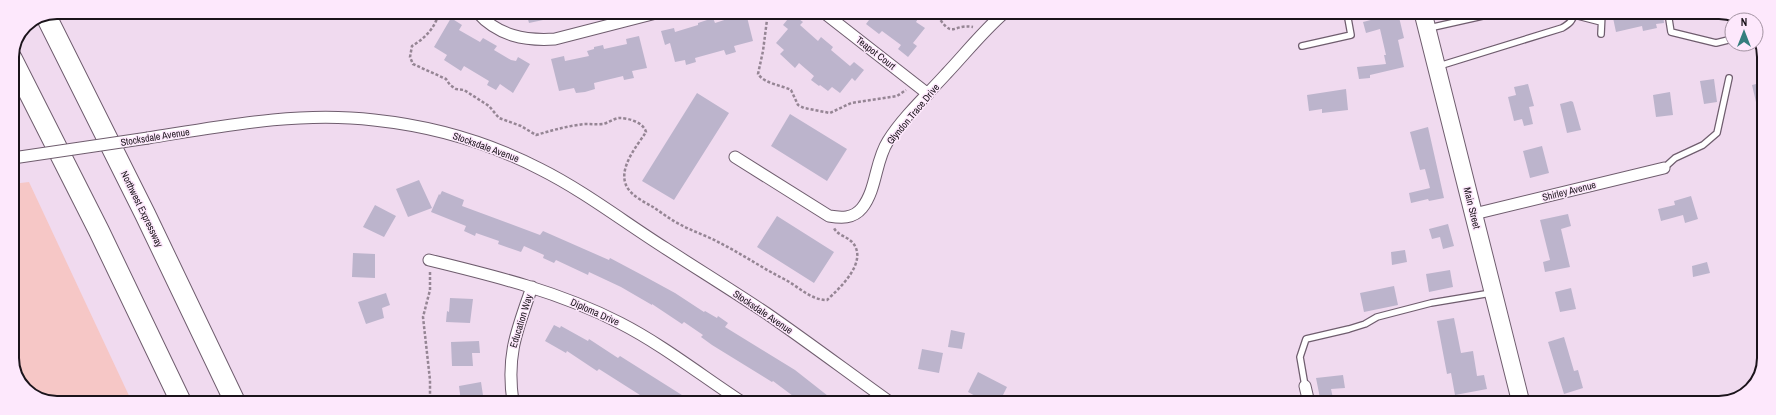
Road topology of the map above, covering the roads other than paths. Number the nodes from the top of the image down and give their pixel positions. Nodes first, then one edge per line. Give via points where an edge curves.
1 (484, 19) edge
2 (633, 19) edge
3 (832, 19) edge
4 (997, 19) edge
5 (1348, 19) edge
6 (1443, 19) edge
7 (1572, 19) edge
8 (1591, 19) edge
9 (1601, 19) edge
10 (1669, 19) edge
11 (48, 20) edge
12 (1425, 21) edge
13 (1601, 22) junction
14 (1601, 34) dead end
15 (1724, 41) edge
16 (1302, 46) dead end
17 (1437, 66) junction
18 (19, 73) edge
19 (1729, 78) dead end
20 (928, 94) junction
21 (19, 157) edge
22 (735, 157) dead end
23 (1664, 168) joint
24 (1474, 214) junction
25 (429, 260) road end
26 (532, 287) junction
27 (1494, 293) junction
28 (1305, 386) joint
29 (178, 396) edge
30 (233, 396) edge
31 (512, 396) edge
32 (733, 396) edge
33 (883, 396) edge
34 (1307, 396) edge
35 (1519, 396) edge

1 - 2 street via 505,33 539,40 555,39
3 - 20 street, Teapot Court
4 - 20 street, Glyndon Trace Drive
5 - 16 lane via 1351,35
6 - 12 lane
7 - 17 lane via 1562,28
8 - 13 lane
9 - 13 lane
10 - 15 lane via 1671,32 1716,43
11 - 30 highway, Northwest Expressway
12 - 17 main road, Main Street
13 - 14 lane
17 - 24 main road, Main Street
18 - 29 highway
19 - 23 lane via 1717,133 1703,145 1675,158
20 - 22 street, Glyndon Trace Drive via 888,141 869,196 862,209 854,216 829,216
21 - 33 street, Stocksdale Avenue, bridge via 251,122 320,117 375,120 443,132 474,141 540,169 579,191 767,314
23 - 24 street, Shirley Avenue
24 - 27 main road, Main Street
25 - 26 street, Diploma Drive
26 - 31 street, Education Way via 514,338 510,374
26 - 32 street, Diploma Drive via 575,302 620,323
27 - 28 lane via 1431,303 1385,315 1349,330 1306,339 1300,357
27 - 35 main road, Main Street
28 - 34 street

